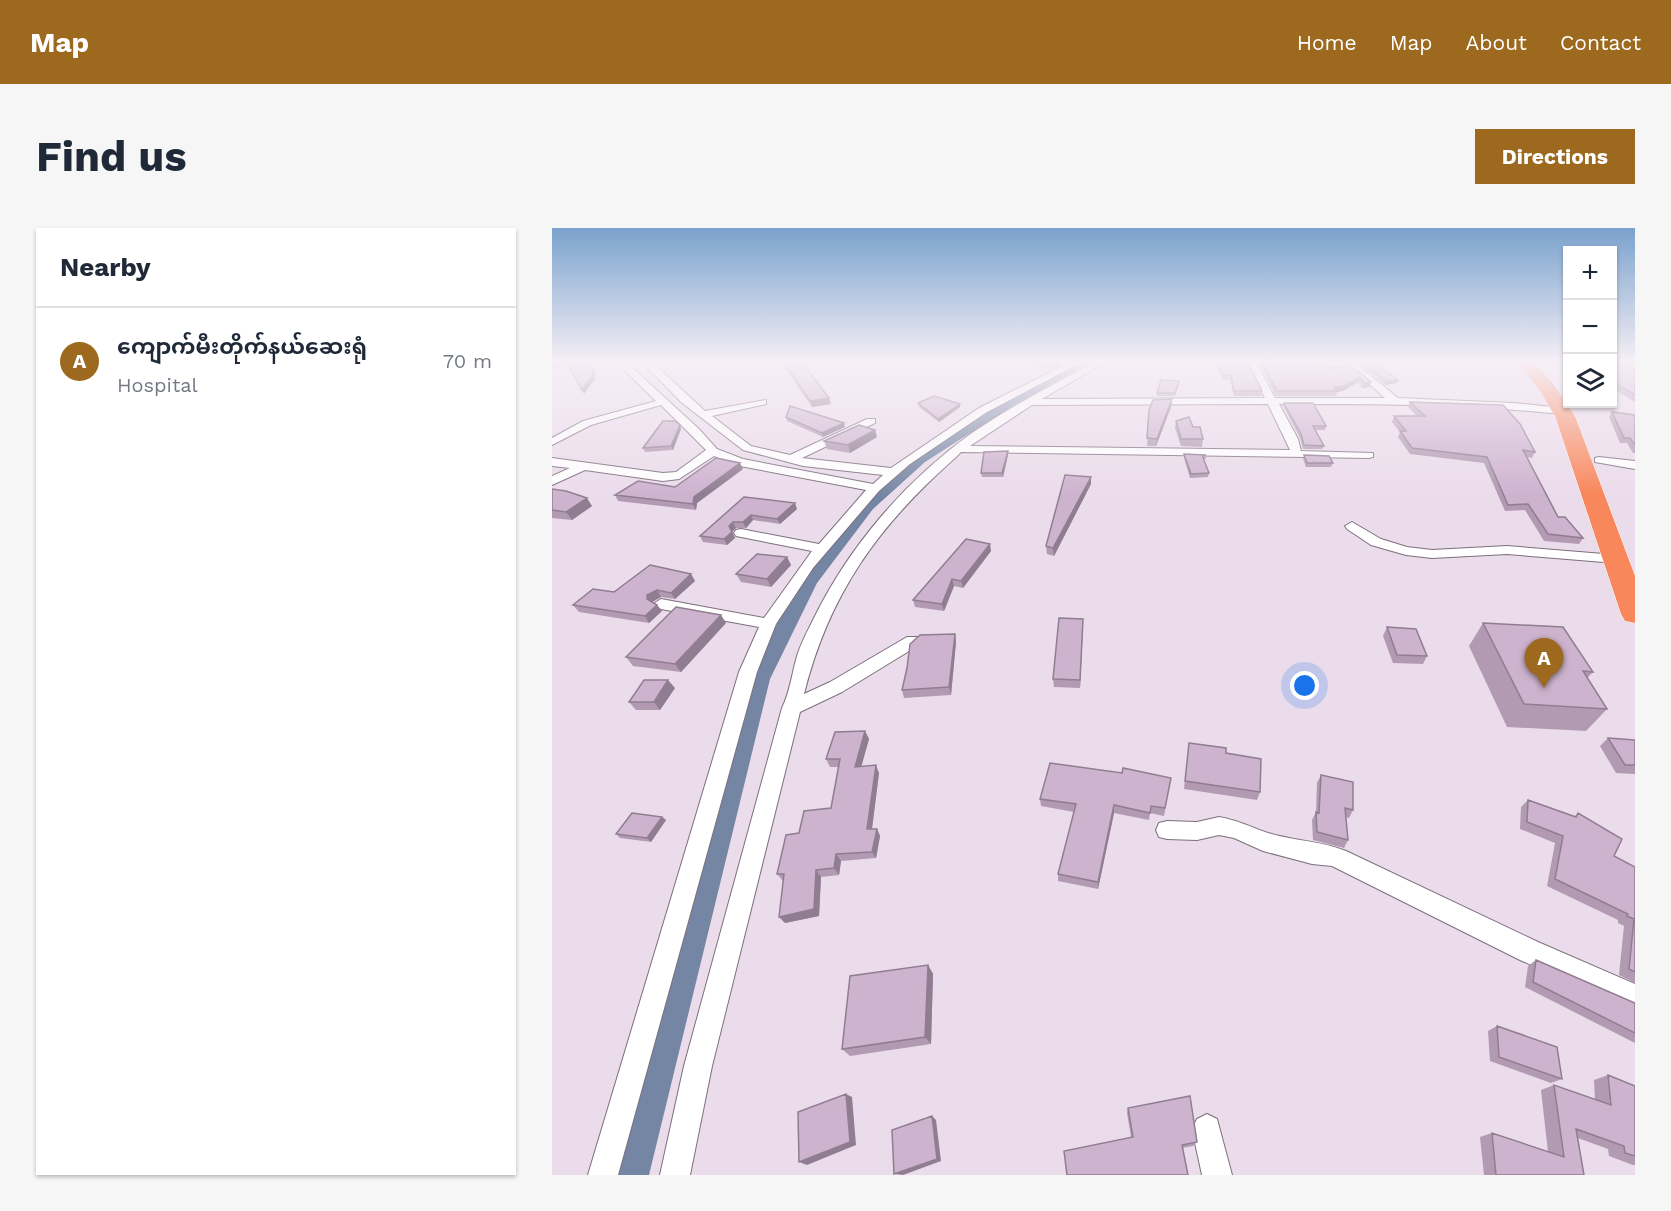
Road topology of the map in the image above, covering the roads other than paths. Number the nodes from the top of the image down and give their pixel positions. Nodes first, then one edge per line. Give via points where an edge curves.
1 (647, 406) edge
2 (667, 406) edge
3 (695, 406) edge
4 (742, 406) edge
5 (1007, 406) edge
6 (1015, 406) edge
7 (1275, 406) edge
8 (1542, 406) edge
9 (1563, 407) edge
10 (1570, 408) edge
11 (1571, 408) edge
12 (704, 414) junction
13 (871, 421) dead end
14 (715, 425) junction
15 (697, 431) junction
16 (552, 442) edge
17 (959, 449) junction
18 (713, 452) junction
19 (1288, 454) junction
20 (1369, 455) dead end
21 (791, 459) junction
22 (1599, 460) junction
23 (552, 462) edge
24 (1635, 465) edge
25 (584, 466) junction
26 (894, 472) junction
27 (552, 481) edge
28 (875, 488) junction
29 (1352, 526) dead end
30 (741, 533) dead end
31 (1630, 538) dead end
32 (822, 549) junction
33 (1616, 560) junction
34 (660, 604) dead end
35 (1635, 614) edge
36 (768, 624) junction
37 (913, 641) edge
38 (791, 708) junction
39 (1167, 830) dead end
40 (1635, 997) edge
41 (1207, 1129) dead end
42 (603, 1175) edge
43 (675, 1175) edge
44 (1217, 1175) edge

1 - 16 street via 586,423
2 - 15 street
3 - 12 street
4 - 12 street
5 - 26 street via 950,430
6 - 17 street
7 - 19 street via 1296,450
8 - 9 street
10 - 33 highway
11 - 22 highway
12 - 14 street
13 - 21 street
14 - 15 street
14 - 21 street via 747,448
15 - 18 street
17 - 19 street
17 - 38 street via 906,497 864,546 829,603 806,654
18 - 25 street via 679,475 663,477
18 - 28 street via 740,462
19 - 20 street
21 - 26 street
22 - 24 street
22 - 31 highway
23 - 25 street
25 - 27 street
26 - 28 street
28 - 32 street
29 - 33 street via 1376,542 1406,551 1432,554 1507,550
30 - 32 street
32 - 36 street
33 - 35 highway
34 - 36 street
36 - 42 street via 748,672
37 - 38 street via 836,687
38 - 43 street via 698,1066
39 - 40 street via 1197,831 1219,826 1302,852 1332,856 1529,951
41 - 44 street

